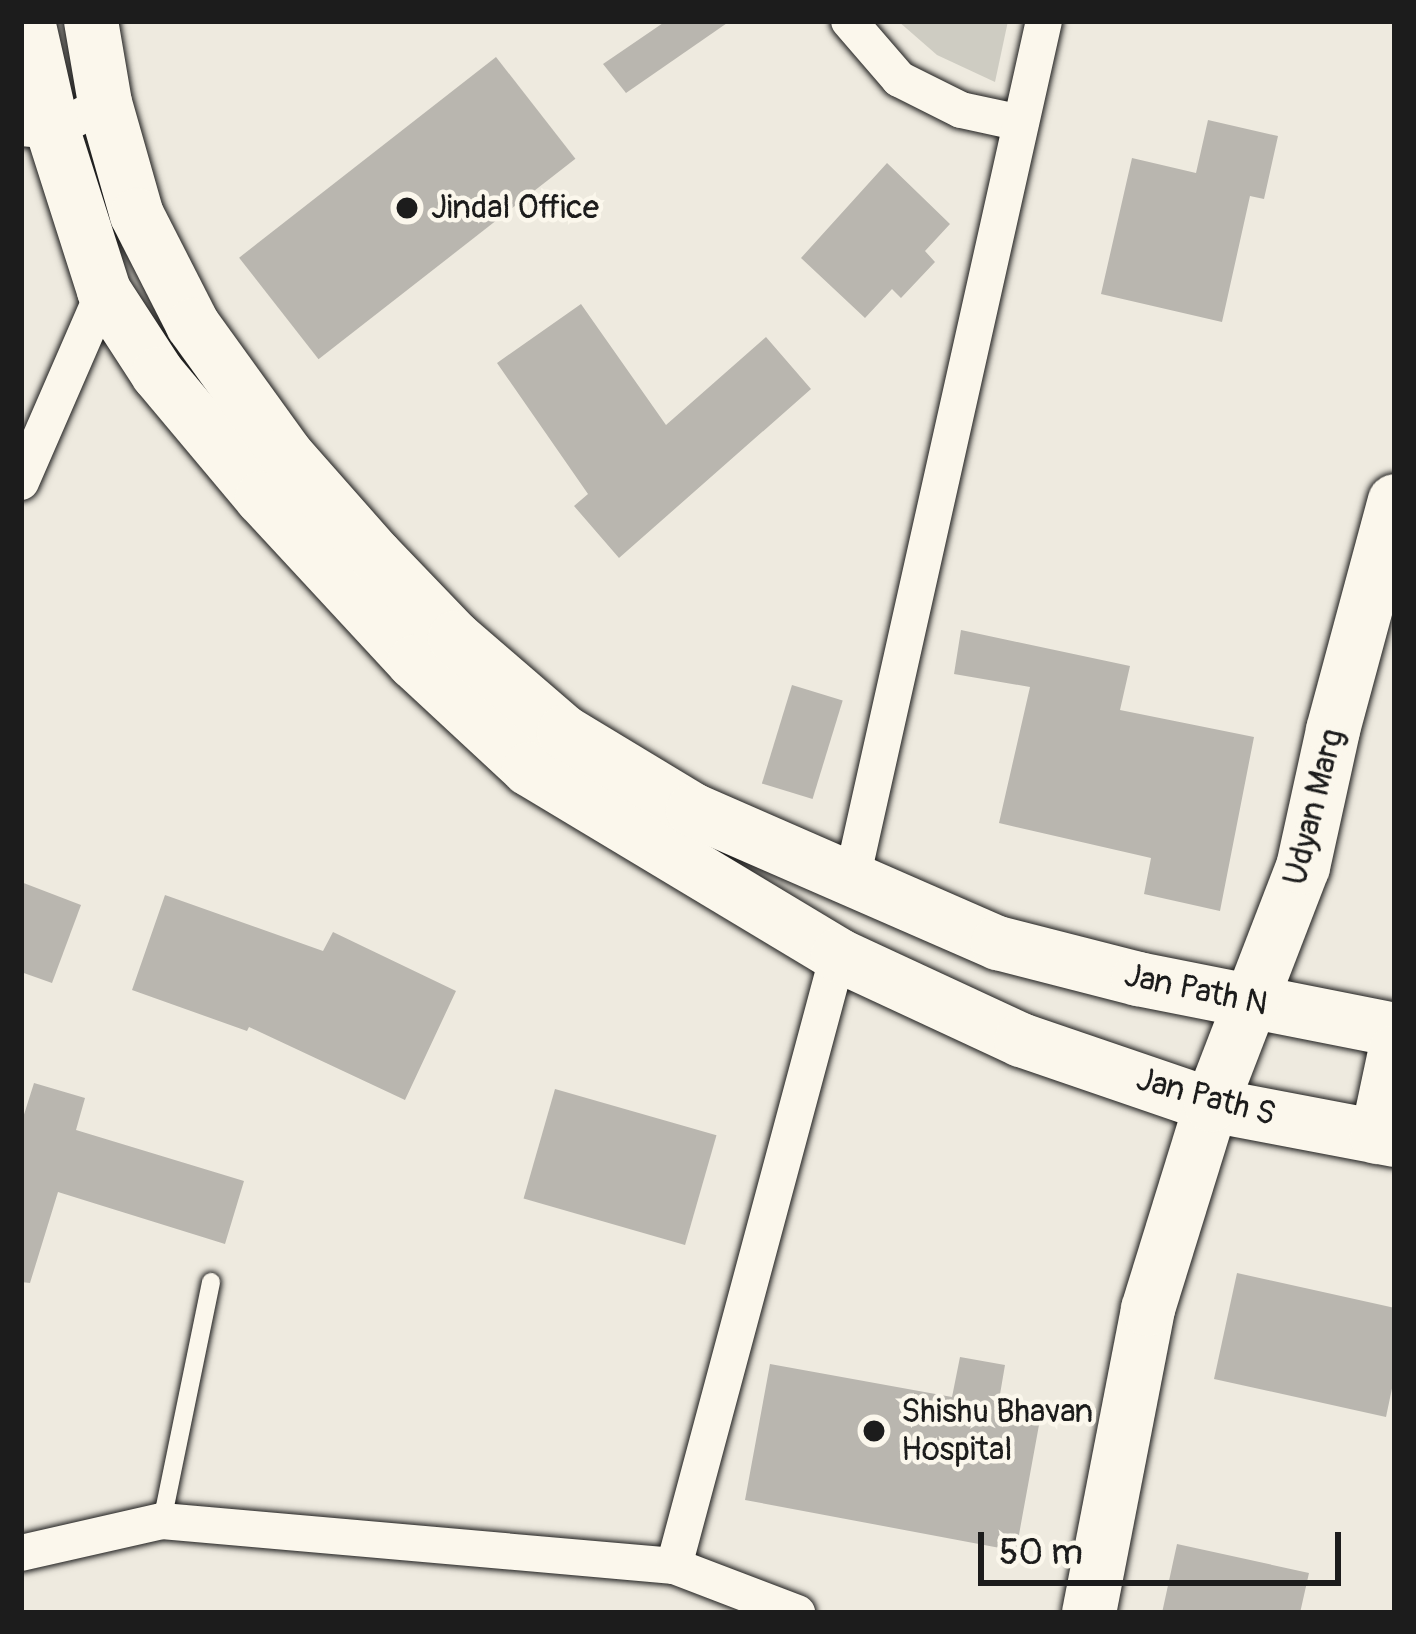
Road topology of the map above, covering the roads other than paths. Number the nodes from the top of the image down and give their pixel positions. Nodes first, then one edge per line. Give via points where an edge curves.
1 (28, 21) edge
2 (92, 21) edge
3 (849, 21) edge
4 (1044, 21) edge
5 (104, 103) junction
6 (1021, 123) junction
7 (37, 129) edge
8 (104, 291) junction
9 (21, 482) edge
10 (1395, 501) edge
11 (852, 879) junction
12 (838, 955) junction
13 (1252, 1001) junction
14 (1395, 1030) edge
15 (1395, 1052) edge
16 (1210, 1105) junction
17 (1386, 1138) edge
18 (211, 1282) dead end
19 (162, 1521) junction
20 (21, 1553) edge
21 (674, 1566) junction
22 (797, 1613) edge
23 (1089, 1613) edge

1 - 7 street, Jan Path S
2 - 5 street, Jan Path N
3 - 6 street via 899,79 961,110
4 - 6 street
5 - 7 street
5 - 11 street, Jan Path N via 137,215 193,325 286,454 455,638 564,732 693,810
6 - 11 street
7 - 8 street, Jan Path S
8 - 9 street
8 - 12 street, Jan Path S via 158,374 262,498 414,662 529,769
10 - 13 street, Udyan Marg via 1304,867
11 - 13 street, Jan Path N via 998,943
12 - 16 street, Jan Path S via 1021,1040
12 - 21 street
13 - 14 street, Jan Path N
13 - 16 street, Udyan Marg
15 - 17 street
16 - 17 street, Jan Path S
16 - 23 street, Udyan Marg via 1148,1309
18 - 19 lane
19 - 20 street
19 - 21 street
21 - 22 street

